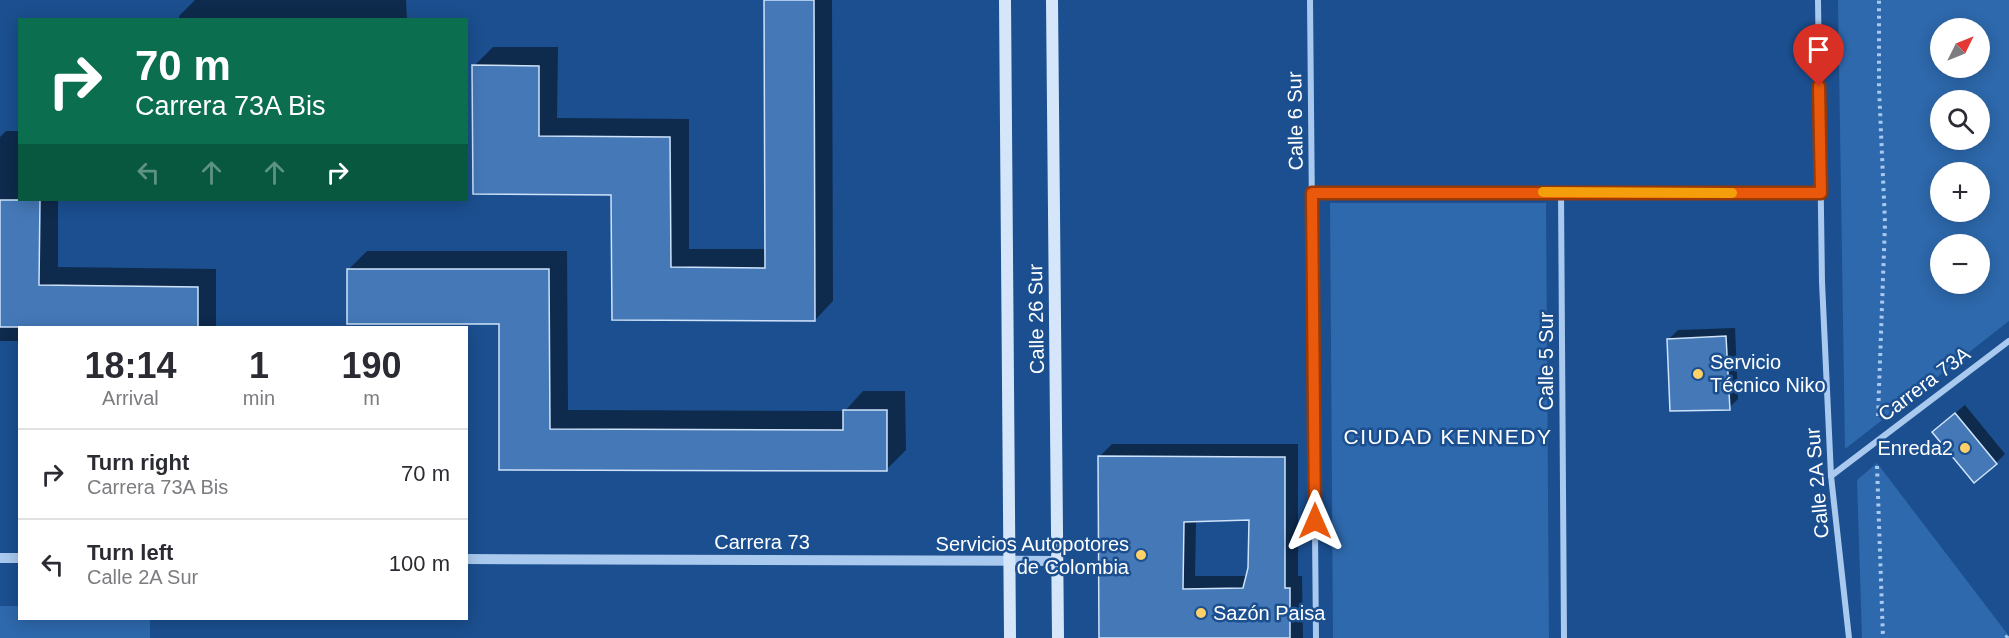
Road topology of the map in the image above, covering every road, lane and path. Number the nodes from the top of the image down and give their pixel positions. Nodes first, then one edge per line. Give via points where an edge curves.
1 (1005, 0) edge
2 (1052, 0) edge
3 (1310, 0) edge
4 (1818, 0) edge
5 (1879, 0) edge
6 (1561, 192) junction
7 (1312, 193) junction
8 (1821, 193) junction
9 (2009, 341) edge
10 (1877, 440) junction
11 (1831, 476) junction
12 (0, 558) edge
13 (18, 558) edge
14 (468, 559) edge
15 (1010, 561) junction
16 (1058, 561) junction
17 (1010, 638) edge
18 (1058, 638) edge
19 (1316, 638) edge
20 (1564, 638) edge
21 (1849, 638) edge
22 (1883, 638) edge

1 - 15 main road, Calle 26 Sur
2 - 16 main road, Calle 26 Sur
3 - 7 street, Calle 6 Sur
4 - 8 street, Calle 2A Sur
5 - 10 path via 1885,223
6 - 7 street
6 - 8 street
6 - 20 street, Calle 5 Sur
7 - 19 street, Calle 6 Sur
8 - 11 street, Calle 2A Sur
9 - 10 street, Carrera 73A
10 - 11 street, Carrera 73A
10 - 22 path
11 - 21 street, Calle 2A Sur
12 - 13 street
14 - 15 street, Carrera 73
15 - 16 street, Carrera 73
15 - 17 main road, Calle 26 Sur
16 - 18 main road, Calle 26 Sur

